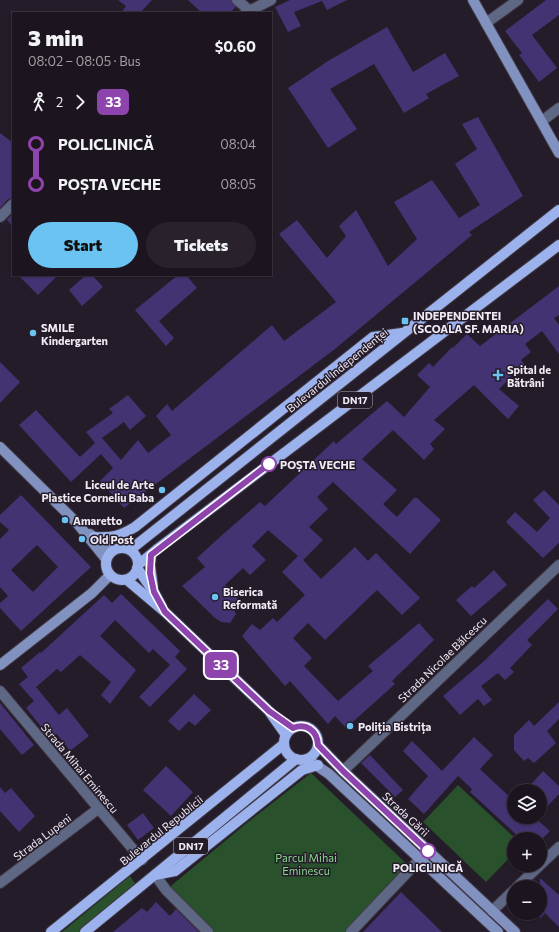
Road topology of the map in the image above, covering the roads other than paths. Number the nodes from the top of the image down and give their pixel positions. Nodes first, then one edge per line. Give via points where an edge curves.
1 (237, 0) edge
2 (270, 0) edge
3 (472, 0) edge
4 (518, 0) edge
5 (247, 12) edge
6 (486, 23) junction
7 (559, 108) edge
8 (542, 121) junction
9 (559, 153) edge
10 (12, 205) edge
11 (559, 210) edge
12 (0, 217) edge
13 (559, 245) edge
14 (402, 333) junction
15 (0, 446) edge
16 (83, 530) junction
17 (94, 537) junction
18 (113, 550) junction
19 (130, 550) junction
20 (151, 555) junction
21 (106, 559) junction
22 (559, 565) edge
23 (138, 567) junction
24 (110, 575) junction
25 (127, 580) junction
26 (154, 592) junction
27 (165, 612) junction
28 (0, 665) edge
29 (0, 691) edge
30 (287, 736) junction
31 (318, 745) junction
32 (296, 759) junction
33 (307, 759) junction
34 (318, 765) junction
35 (343, 771) junction
36 (98, 809) junction
37 (557, 852) edge
38 (142, 860) junction
39 (419, 860) junction
40 (154, 875) junction
41 (525, 880) edge
42 (0, 883) edge
43 (507, 897) edge
44 (492, 911) junction
45 (51, 932) edge
46 (85, 932) edge
47 (208, 932) edge
48 (351, 932) edge
49 (498, 932) edge
50 (515, 932) edge

1 - 5 street
2 - 5 street
3 - 6 main road
4 - 6 street
6 - 8 main road
7 - 8 street
8 - 9 main road
10 - 12 street
11 - 14 main road, Bulevardul Independenței / DN17
13 - 20 main road, DN17
14 - 17 main road via 374,337 135,527 109,538
14 - 19 main road, Bulevardul Independenței / DN17
15 - 16 main road
16 - 17 main road
16 - 21 main road
17 - 18 main road
18 - 19 main road
18 - 21 main road
19 - 23 main road via 137,560
20 - 23 main road, DN17
20 - 26 main road via 150,569
21 - 24 main road via 105,564
22 - 35 street, Strada Nicolae Bălcescu
23 - 25 main road, DN17
23 - 26 main road
24 - 25 main road via 115,579
24 - 28 main road via 92,593
25 - 27 main road
26 - 27 main road
27 - 30 main road via 269,711
29 - 36 street, Strada Mihai Eminescu
30 - 31 main road via 303,726 313,730
30 - 32 main road via 288,754
30 - 38 main road, Bulevardul Republicii / DN17
31 - 33 main road via 316,751
31 - 35 main road, Strada Gării
32 - 33 main road
32 - 40 main road, DN17
33 - 34 main road
34 - 39 main road
34 - 40 main road via 302,770 175,871
35 - 44 main road, Strada Gării
36 - 38 street, Strada Mihai Eminescu
36 - 42 street, Strada Lupeni
37 - 41 street
38 - 45 main road, Bulevardul Republicii / DN17
39 - 48 street
39 - 49 main road
40 - 46 main road, DN17
40 - 47 street
43 - 44 street
44 - 50 main road, Strada Gării

